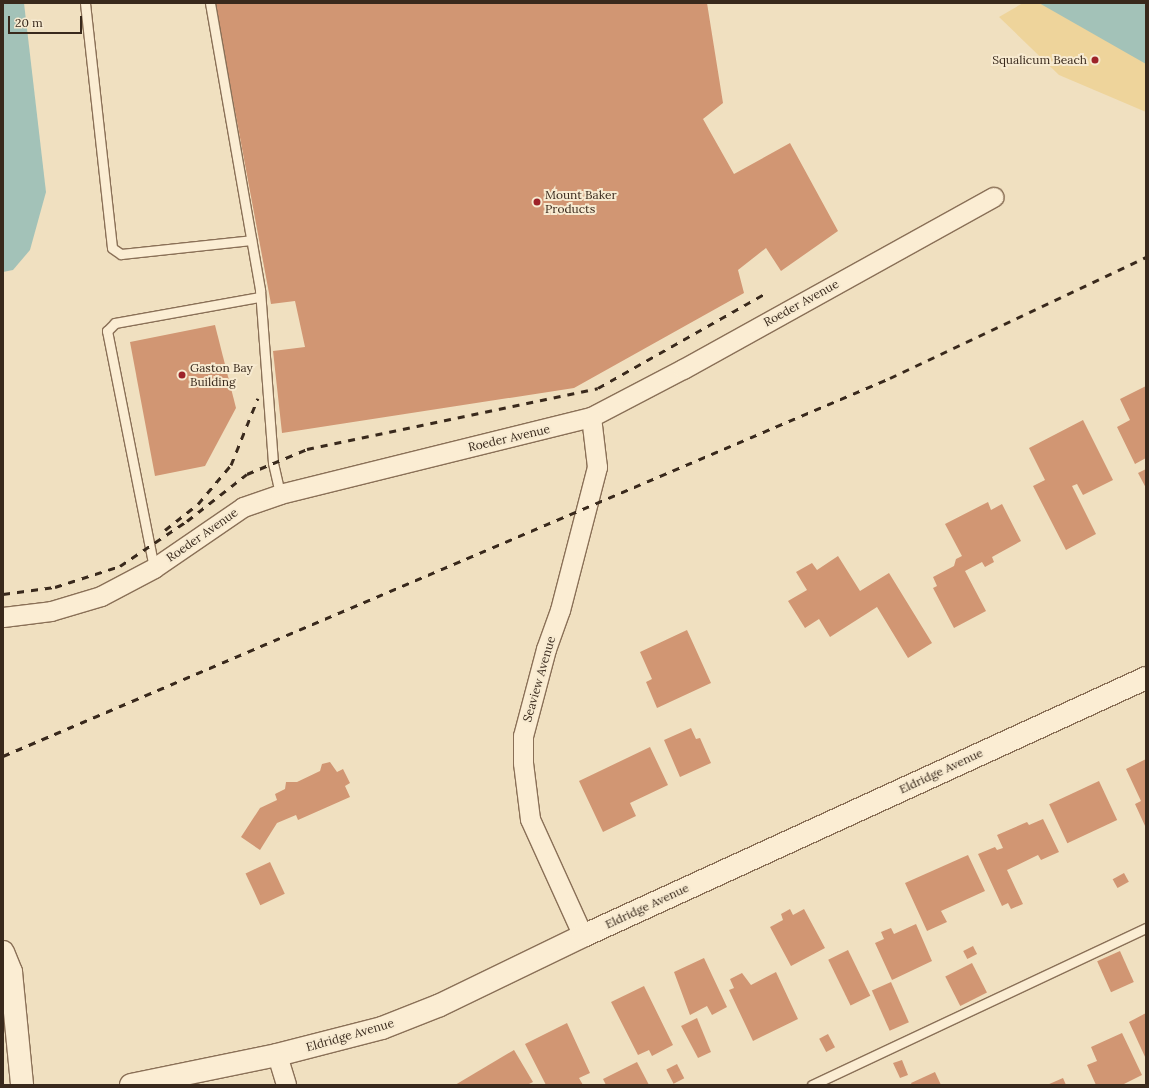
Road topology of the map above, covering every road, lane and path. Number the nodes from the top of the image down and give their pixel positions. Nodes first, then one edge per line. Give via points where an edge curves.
1 (85, 3) edge
2 (210, 3) edge
3 (993, 197) dead end
4 (251, 240) junction
5 (260, 297) junction
6 (591, 417) junction
7 (280, 494) junction
8 (154, 568) junction
9 (3, 617) edge
10 (1146, 678) edge
11 (1146, 928) edge
12 (583, 936) junction
13 (3, 952) edge
14 (277, 1056) junction
15 (22, 1085) edge
16 (131, 1085) edge
17 (286, 1085) edge
18 (812, 1085) edge

1 - 4 lane via 112,248 121,254
2 - 4 lane
3 - 6 street, Roeder Avenue via 683,369
4 - 5 lane
5 - 7 lane via 273,463
5 - 8 lane via 115,323 107,331
6 - 7 street, Roeder Avenue
6 - 12 street, Seaview Avenue via 597,467 560,610 546,650 523,736 525,799 530,819
7 - 8 street, Roeder Avenue via 244,507
8 - 9 street, Roeder Avenue via 101,596 52,611
10 - 12 main road, Eldridge Avenue
11 - 18 lane
12 - 14 main road, Eldridge Avenue via 440,1005 382,1028
13 - 15 main road via 11,972
14 - 16 main road, Eldridge Avenue
14 - 17 street

